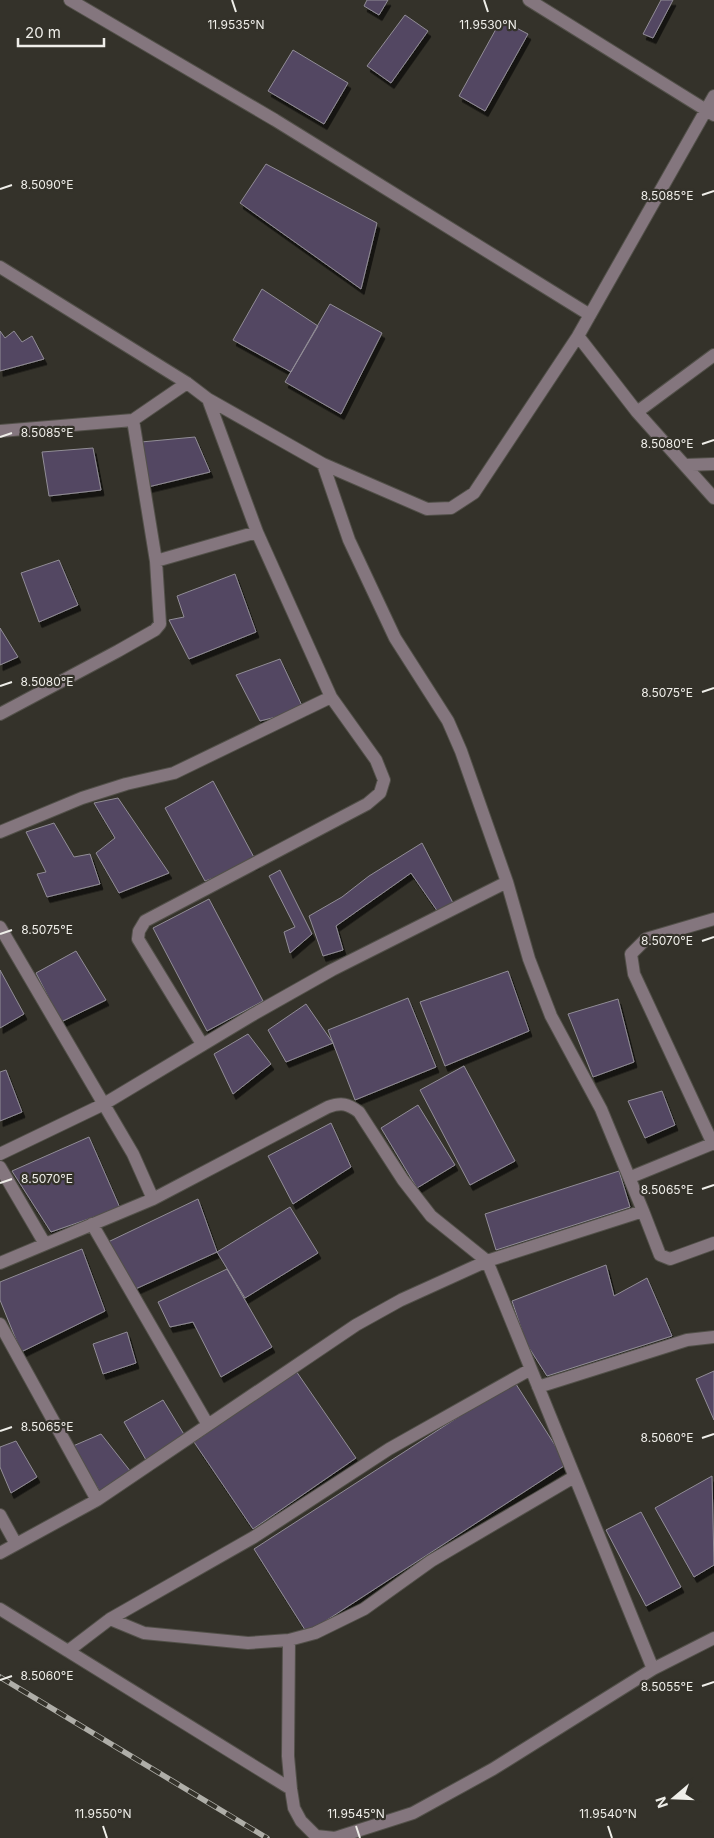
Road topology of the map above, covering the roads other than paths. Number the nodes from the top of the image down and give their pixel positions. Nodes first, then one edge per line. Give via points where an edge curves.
1 (70, 0) edge
2 (528, 0) edge
3 (714, 96) edge
4 (710, 113) edge
5 (0, 267) edge
6 (590, 315) junction
7 (578, 336) junction
8 (714, 355) edge
9 (187, 383) junction
10 (208, 399) junction
11 (637, 412) junction
12 (133, 420) junction
13 (0, 430) edge
14 (323, 464) junction
15 (714, 464) edge
16 (685, 465) junction
17 (714, 498) edge
18 (257, 532) junction
19 (156, 561) junction
20 (331, 697) junction
21 (0, 714) edge
22 (0, 832) edge
23 (507, 882) junction
24 (714, 919) edge
25 (0, 926) edge
26 (202, 1044) junction
27 (104, 1104) junction
28 (713, 1144) edge
29 (0, 1154) edge
30 (0, 1167) edge
31 (631, 1177) junction
32 (153, 1199) junction
33 (643, 1211) junction
34 (92, 1224) junction
35 (714, 1243) edge
36 (45, 1244) junction
37 (487, 1261) junction
38 (0, 1262) edge
39 (0, 1324) edge
40 (714, 1337) edge
41 (531, 1369) junction
42 (538, 1386) junction
43 (208, 1425) junction
44 (574, 1477) junction
45 (97, 1500) junction
46 (0, 1516) edge
47 (16, 1544) junction
48 (0, 1553) edge
49 (0, 1609) edge
50 (110, 1619) junction
51 (714, 1638) edge
52 (289, 1640) junction
53 (68, 1651) junction
54 (653, 1669) junction
55 (292, 1790) junction
56 (315, 1837) edge

1 - 6 street via 275,120
2 - 4 street
3 - 4 street
4 - 6 street
5 - 9 street
6 - 7 street
7 - 11 street
7 - 14 street via 474,493 451,508 427,509
8 - 11 street
9 - 10 street
9 - 12 street
10 - 14 street
10 - 18 street
11 - 16 street
12 - 13 street
12 - 19 street
14 - 23 street via 349,540 395,638 448,721
15 - 16 street
16 - 17 street
18 - 19 street
18 - 20 street
19 - 21 street via 160,624 155,630
20 - 22 street via 174,773 82,798
20 - 26 street via 376,760 384,780 380,793 367,804 145,921 139,931 138,939
23 - 26 street via 332,970
23 - 31 street via 529,959 550,1016 601,1109
24 - 28 street via 646,939 631,954 634,974
25 - 27 street
26 - 27 street
27 - 29 street
27 - 32 street via 133,1154
28 - 31 street
30 - 36 street
31 - 33 street
32 - 34 street
32 - 37 street via 328,1106 348,1104 359,1112 403,1180 431,1216
33 - 35 street via 664,1258 670,1259
33 - 37 street
34 - 36 street
34 - 43 street
36 - 38 street
37 - 41 street
37 - 43 street via 401,1300 356,1325
39 - 45 street
40 - 42 street via 687,1340
41 - 42 street
41 - 50 street via 389,1449 254,1537
42 - 44 street
43 - 45 street
44 - 52 street via 431,1561 364,1609 315,1633
44 - 54 street
45 - 47 street
46 - 47 street
47 - 48 street
49 - 53 street
50 - 52 street via 144,1633 189,1639 248,1643
50 - 53 street
51 - 54 street
52 - 55 street via 288,1756
53 - 55 street
54 - 56 street via 492,1769 414,1812 335,1838
55 - 56 street via 294,1808

